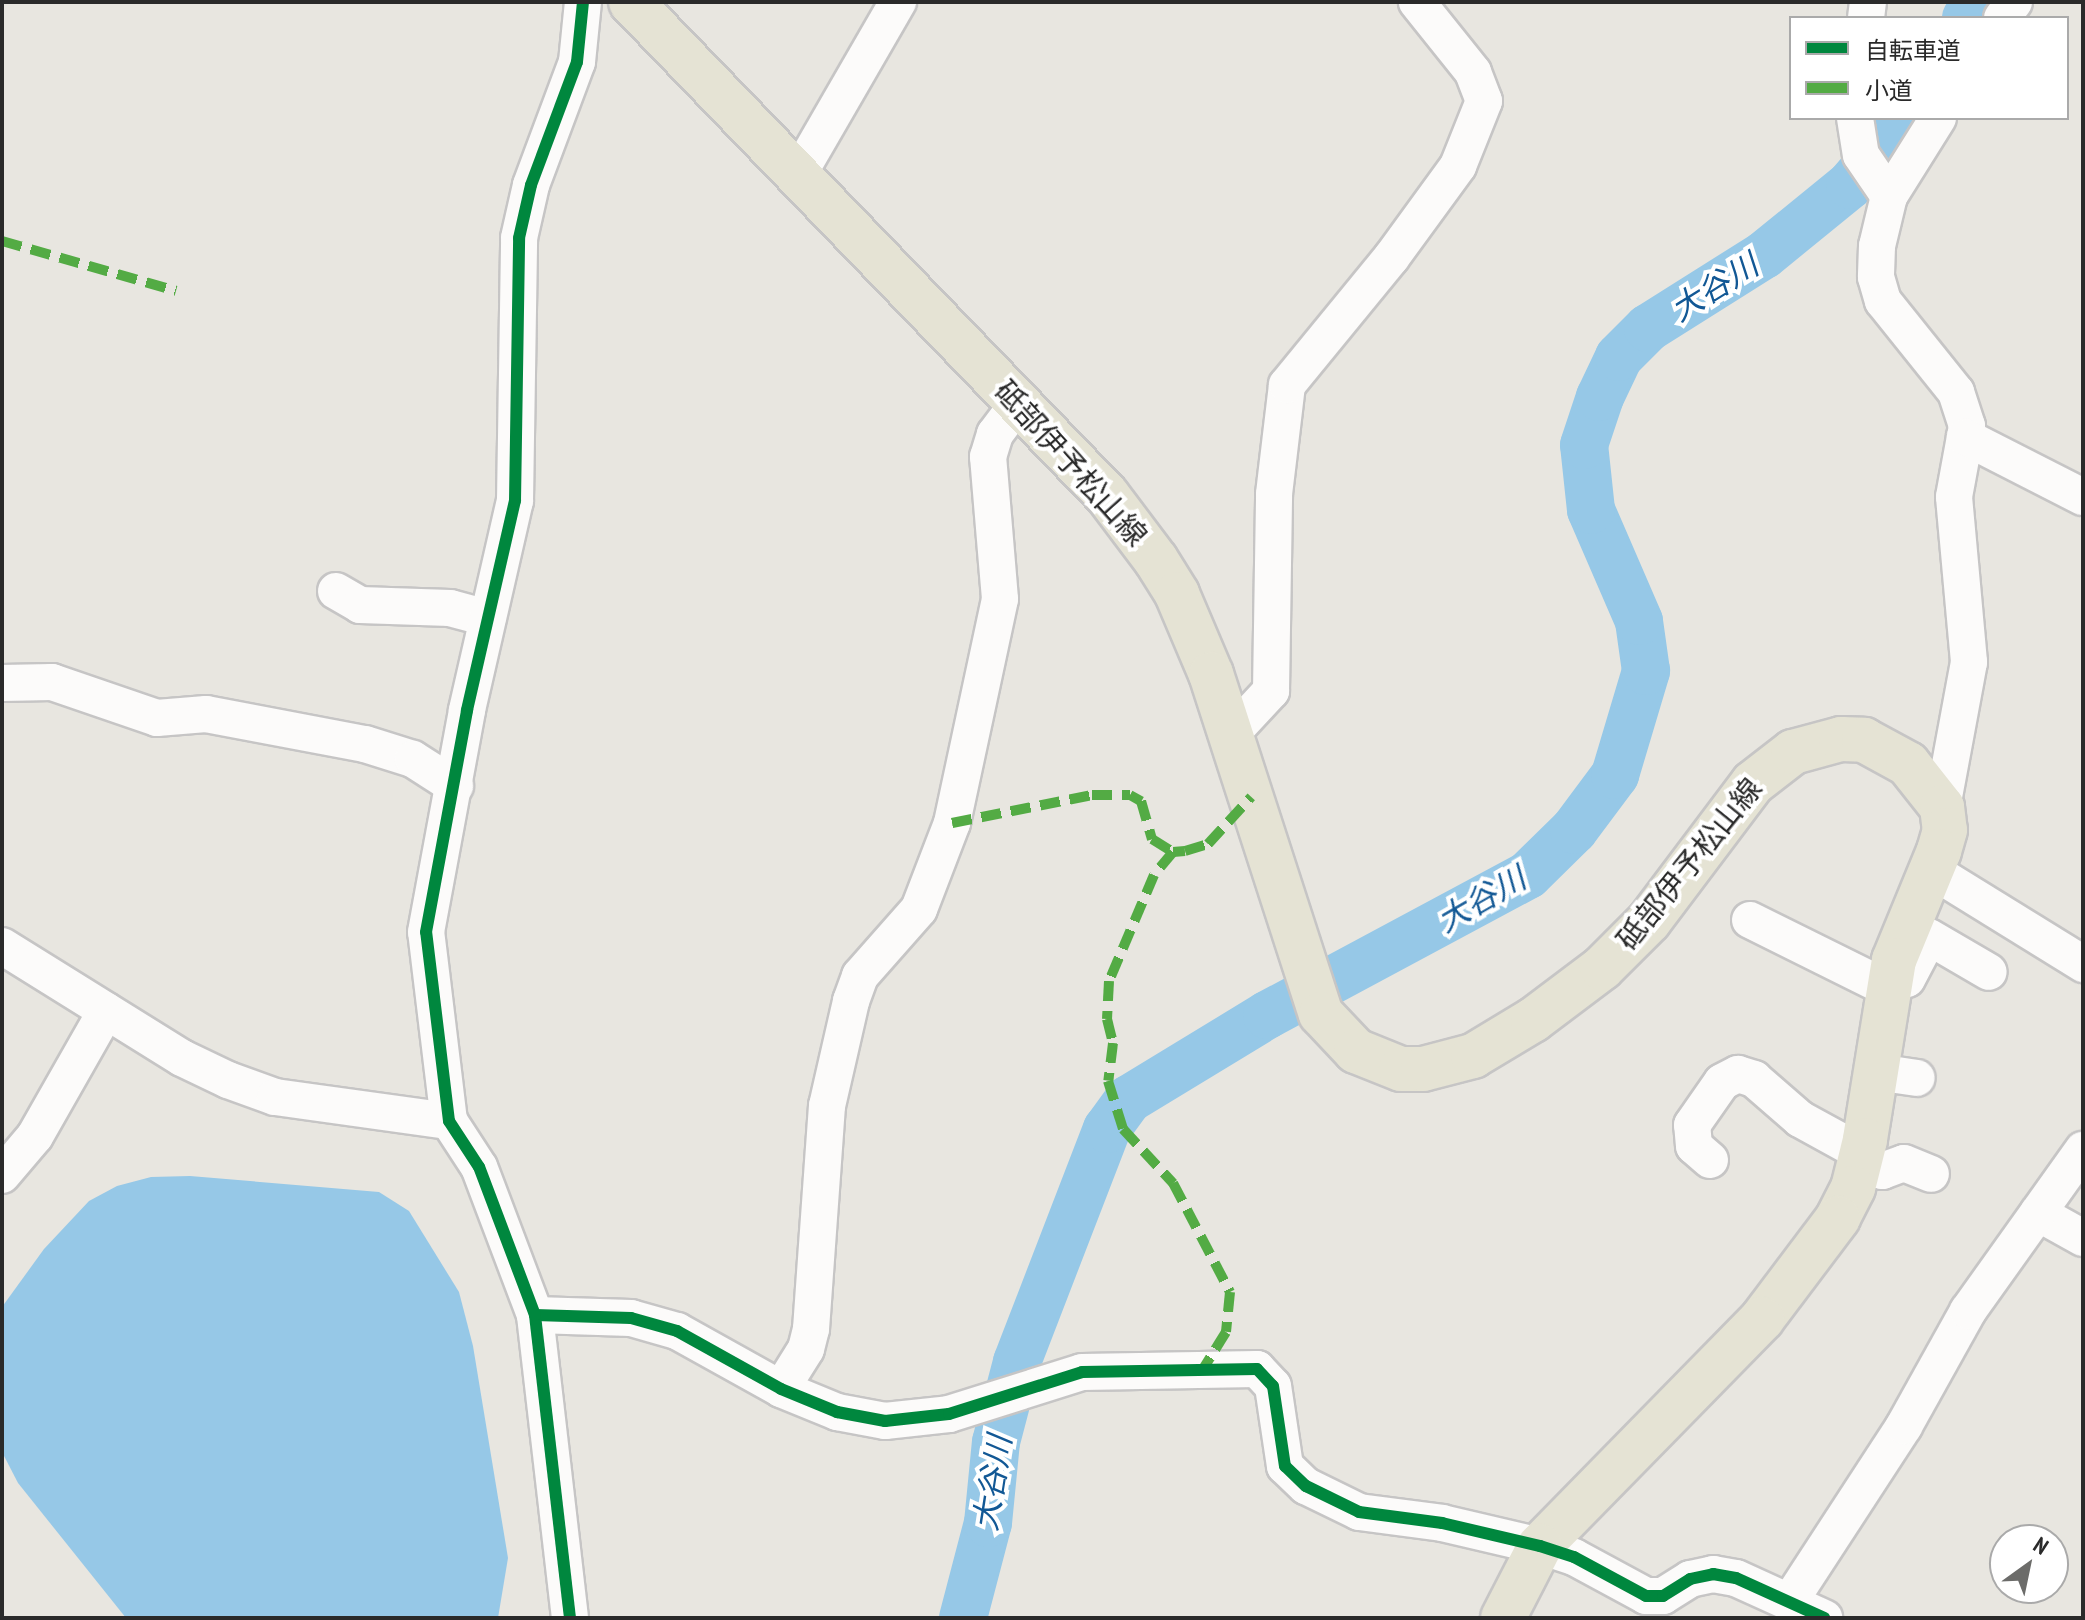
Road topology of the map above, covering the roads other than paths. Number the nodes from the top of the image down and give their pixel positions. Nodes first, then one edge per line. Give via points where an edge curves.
1 (583, 2) edge
2 (631, 2) edge
3 (898, 2) edge
4 (1417, 2) edge
5 (1856, 120) edge
6 (1936, 120) edge
7 (798, 175) junction
8 (1876, 177) junction
9 (1018, 403) junction
10 (1965, 437) junction
11 (2083, 497) edge
12 (336, 591) dead end
13 (488, 618) junction
14 (2, 683) edge
15 (1231, 734) junction
16 (455, 786) junction
17 (1942, 807) junction
18 (1931, 870) junction
19 (1750, 920) dead end
20 (2, 946) edge
21 (2083, 964) edge
22 (1989, 972) dead end
23 (1890, 982) junction
24 (106, 1011) junction
25 (449, 1121) junction
26 (2083, 1150) edge
27 (1710, 1160) dead end
28 (1860, 1160) junction
29 (1931, 1174) dead end
30 (2, 1175) edge
31 (2038, 1213) junction
32 (2083, 1238) edge
33 (535, 1315) junction
34 (781, 1389) junction
35 (1540, 1546) junction
36 (1790, 1601) junction
37 (570, 1618) edge
38 (1503, 1618) edge
39 (1824, 1618) edge

1 - 13 street via 577,62 531,185 519,238 515,501
2 - 7 main road, 砥部伊予松山線
3 - 7 street
4 - 15 street via 1473,72 1484,101 1458,166 1287,385 1274,494 1271,691
5 - 8 street
6 - 8 street
7 - 9 main road, 砥部伊予松山線
8 - 10 street via 1883,301 1956,392 1964,407
9 - 15 main road, 砥部伊予松山線 via 1107,495 1156,560 1192,629
9 - 34 street via 995,434 988,457 1000,599 952,823 919,909 860,976 851,1001 827,1106 811,1329 806,1349
10 - 11 street
10 - 17 street via 1954,497 1969,662
12 - 13 street via 360,605 450,608
13 - 16 street
14 - 16 street via 52,682 157,718 206,714 365,744 413,759
15 - 17 main road, 砥部伊予松山線 via 1321,1014 1356,1051 1401,1069 1473,1056 1602,968 1685,878 1753,783 1793,752 1841,739 1864,740 1908,764
16 - 25 street via 426,932
17 - 18 main road via 1945,830
18 - 21 street
18 - 23 main road via 1904,929
19 - 23 street
20 - 24 street
22 - 23 street via 1929,937 1907,979
23 - 28 main road via 1896,1075
24 - 25 street via 182,1058 275,1097
24 - 30 street via 35,1136
25 - 33 street via 485,1180
26 - 31 street
27 - 28 street via 1694,1146 1692,1125 1722,1082 1738,1074 1754,1079
28 - 29 street via 1882,1171 1904,1163
28 - 35 main road via 1838,1218 1762,1319
31 - 32 street
31 - 36 street via 1968,1311 1904,1426
33 - 34 street via 631,1318 677,1331
33 - 37 street
34 - 35 street via 837,1412 885,1421 918,1420 1082,1372 1257,1369 1273,1386 1285,1466 1306,1486 1359,1512 1442,1523
35 - 36 street via 1574,1557 1646,1596 1663,1596 1690,1579 1713,1574
35 - 38 main road
36 - 39 street

